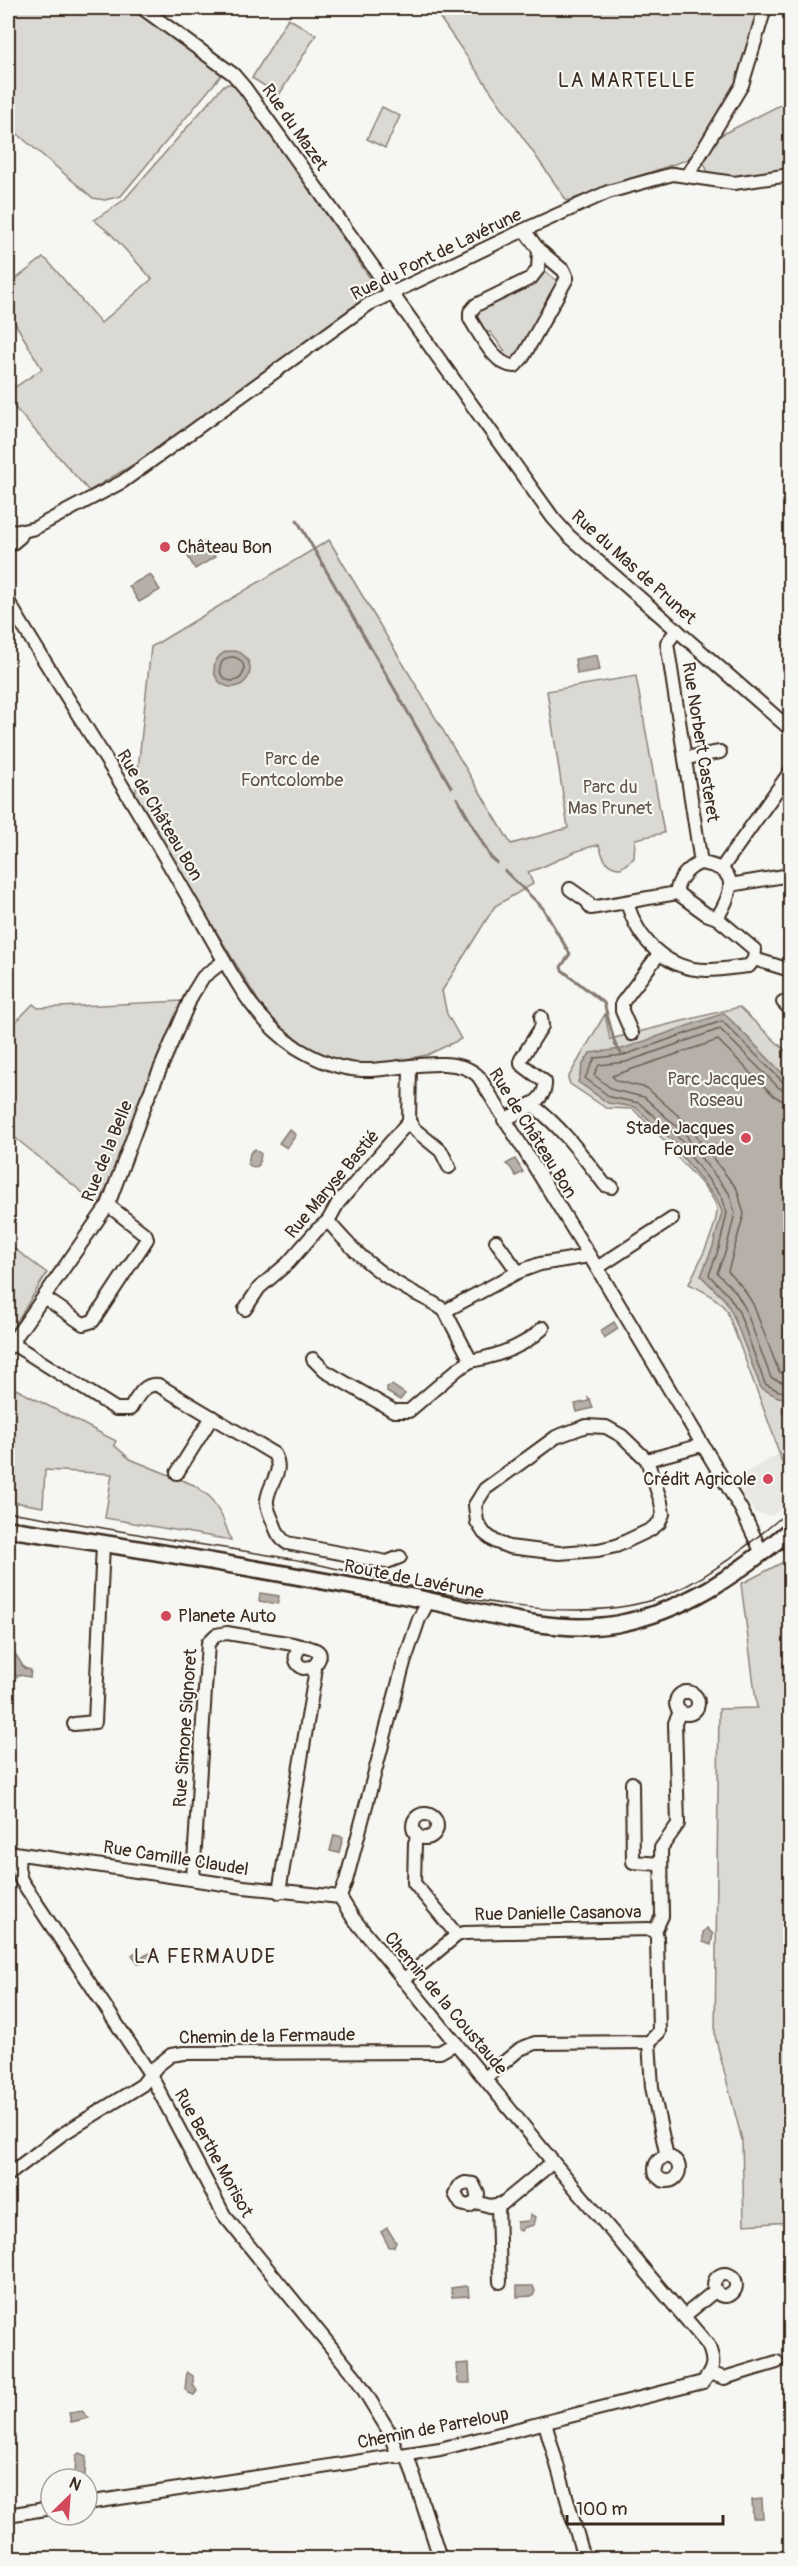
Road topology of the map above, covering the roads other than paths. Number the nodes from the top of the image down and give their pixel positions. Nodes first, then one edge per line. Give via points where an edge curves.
1 (142, 8) edge
2 (765, 8) edge
3 (688, 175) junction
4 (790, 175) edge
5 (524, 230) junction
6 (538, 250) junction
7 (391, 294) junction
8 (8, 530) edge
9 (23, 531) junction
10 (8, 547) edge
11 (8, 601) edge
12 (677, 630) junction
13 (790, 729) edge
14 (720, 752) dead end
15 (685, 758) junction
16 (790, 772) edge
17 (701, 863) junction
18 (721, 868) junction
19 (790, 875) edge
20 (730, 885) junction
21 (570, 889) dead end
22 (677, 893) junction
23 (627, 902) junction
24 (717, 918) junction
25 (659, 954) junction
26 (754, 958) junction
27 (224, 961) junction
28 (790, 970) edge
29 (541, 1017) dead end
30 (632, 1034) dead end
31 (410, 1067) junction
32 (531, 1104) junction
33 (504, 1120) junction
34 (410, 1122) junction
35 (449, 1167) dead end
36 (612, 1187) dead end
37 (108, 1205) junction
38 (672, 1218) dead end
39 (328, 1221) junction
40 (496, 1241) dead end
41 (589, 1256) junction
42 (597, 1268) junction
43 (519, 1272) junction
44 (45, 1298) junction
45 (245, 1309) dead end
46 (445, 1311) junction
47 (543, 1328) dead end
48 (10, 1346) edge
49 (313, 1359) dead end
50 (471, 1361) junction
51 (212, 1417) junction
52 (702, 1445) junction
53 (647, 1460) junction
54 (177, 1473) dead end
55 (8, 1529) edge
56 (790, 1530) edge
57 (103, 1544) junction
58 (762, 1553) junction
59 (400, 1557) dead end
60 (429, 1600) junction
61 (680, 1712) dead end
62 (74, 1724) dead end
63 (632, 1783) dead end
64 (418, 1836) dead end
65 (13, 1853) edge
66 (661, 1864) junction
67 (193, 1878) junction
68 (279, 1892) junction
69 (340, 1897) junction
70 (655, 1931) junction
71 (457, 1935) junction
72 (403, 1980) junction
73 (649, 2042) junction
74 (456, 2043) junction
75 (150, 2074) junction
76 (485, 2078) junction
77 (667, 2157) dead end
78 (553, 2162) junction
79 (8, 2175) edge
80 (476, 2202) dead end
81 (498, 2205) junction
82 (500, 2282) dead end
83 (716, 2290) dead end
84 (684, 2316) junction
85 (777, 2362) dead end
86 (711, 2373) junction
87 (545, 2422) junction
88 (403, 2456) junction
89 (99, 2501) edge
90 (39, 2510) edge
91 (8, 2515) edge
92 (440, 2559) edge
93 (584, 2559) edge

1 - 7 street, Rue du Mazet via 233,74
2 - 3 street via 742,85
3 - 4 street, Rue du Pont de Lavérune via 734,183
3 - 5 street, Rue du Pont de Lavérune via 673,174 608,192
5 - 6 street
5 - 7 street, Rue du Pont de Lavérune
6 - 6 street via 538,269 531,278 476,305 470,312 470,319 508,366 515,366 523,357 567,278
7 - 9 street, Rue du Pont de Lavérune via 369,304 122,482
7 - 12 street, Rue du Mas de Prunet via 553,518
8 - 9 street, Rue du Pont de Lavérune
9 - 10 street
11 - 27 street, Rue de Château Bon
12 - 13 street, Rue du Mas de Prunet
12 - 15 street, Rue Norbert Casteret via 667,643
14 - 15 street
15 - 17 street, Rue Norbert Casteret
16 - 18 street
17 - 18 street
17 - 22 street via 681,879
18 - 20 street
19 - 20 street
20 - 24 street via 730,896
21 - 23 street via 591,908
22 - 23 street
22 - 24 street
23 - 25 street via 633,923
24 - 26 street via 751,944
25 - 26 street via 685,967 705,970 749,966
25 - 30 street via 622,1004
26 - 28 street
27 - 31 street, Rue de Château Bon via 262,1019 313,1057 358,1070
27 - 37 street, Rue de la Belle via 202,977 192,995
29 - 32 street via 542,1026 521,1059 521,1064 545,1082 542,1096
31 - 33 street, Rue de Château Bon via 450,1064 472,1070
31 - 34 street
32 - 33 street
32 - 36 street via 577,1147 605,1185
33 - 41 street, Rue de Château Bon
34 - 35 street via 441,1151
34 - 39 street, Rue Maryse Bastié via 338,1203
37 - 44 street, Rue de la Belle
37 - 44 street via 147,1239 93,1321 83,1324
38 - 42 street
39 - 45 street, Rue Maryse Bastié via 259,1288
39 - 46 street via 368,1264
40 - 43 street
41 - 42 street, Rue de Château Bon
41 - 43 street via 540,1264
42 - 52 street, Rue de Château Bon
43 - 46 street
44 - 48 street, Rue de la Belle
46 - 50 street
47 - 50 street via 530,1341
48 - 51 street via 116,1408 130,1409 144,1389 153,1384
49 - 50 street via 325,1371 401,1413 409,1411
51 - 54 street
51 - 59 street via 254,1440 278,1461 279,1469 267,1500 282,1540 387,1562
52 - 53 street
52 - 58 street, Rue de Château Bon via 741,1509
53 - 53 street via 622,1436 606,1427 586,1426 556,1437 485,1488 475,1504 477,1522 496,1542 523,1550 559,1553 615,1545 650,1530 663,1514
55 - 57 main road, Route de Lavérune
56 - 58 main road, Route de Lavérune
57 - 60 main road, Route de Lavérune
57 - 62 street via 95,1722
58 - 60 main road, Route de Lavérune via 705,1593 658,1614 615,1624 546,1624
60 - 69 street via 403,1666
61 - 66 street via 675,1723 678,1824 661,1848
63 - 66 street via 633,1862
64 - 71 street via 414,1883
65 - 67 street, Rue Camille Claudel
65 - 75 street, Rue Berthe Morisot via 21,1880
66 - 70 street via 662,1916
67 - 68 street, Rue Camille Claudel
67 - 68 street, Rue Simone Signoret via 208,1643 216,1635 227,1633 301,1647 296,1661 303,1668 313,1667 315,1675
68 - 69 street, Rue Camille Claudel
69 - 72 street, Chemin de la Coustaude
70 - 71 street, Rue Danielle Casanova
70 - 73 street, Rue Danielle Casanova via 659,2032
71 - 72 street, Rue Danielle Casanova
72 - 74 street, Chemin de la Coustaude
73 - 76 street via 535,2043 520,2049
73 - 77 street via 652,2088
74 - 75 street, Chemin de la Fermaude via 440,2052 184,2053 171,2055
74 - 76 street, Chemin de la Coustaude
75 - 79 street, Chemin de la Fermaude via 136,2090 61,2135
75 - 88 street, Rue Berthe Morisot via 224,2215 357,2379
76 - 78 street, Chemin de la Coustaude
78 - 81 street
78 - 84 street, Chemin de la Coustaude
80 - 81 street
81 - 82 street
83 - 84 street
84 - 86 street, Chemin de la Coustaude via 708,2345 714,2358
85 - 86 street, Chemin de Parreloup via 724,2378
86 - 87 street, Chemin de Parreloup via 702,2382
87 - 88 street, Chemin de Parreloup
87 - 93 street
88 - 89 street, Chemin de Parreloup
88 - 92 street, Rue Berthe Morisot
90 - 91 street

